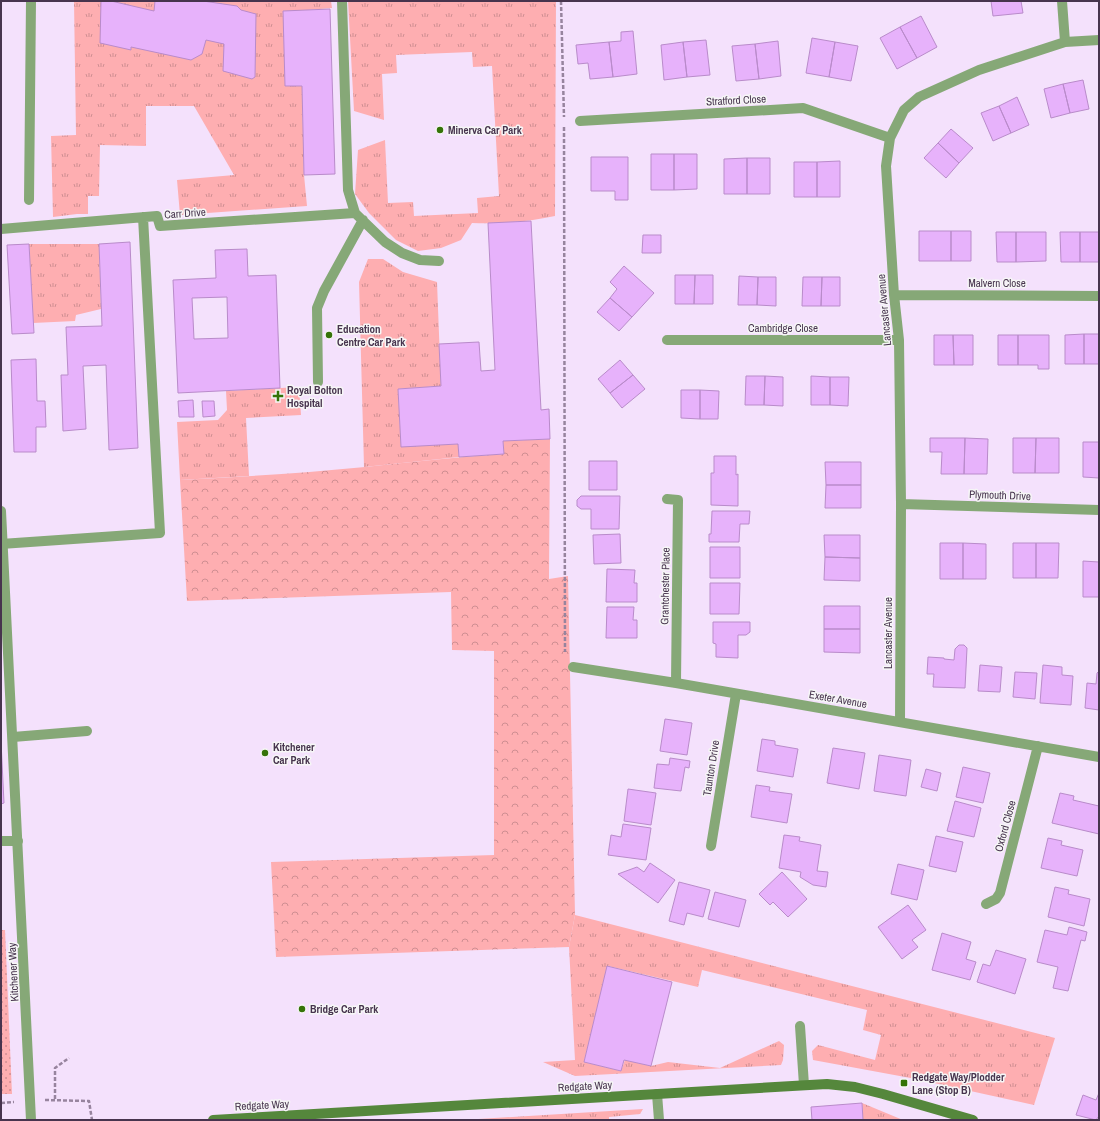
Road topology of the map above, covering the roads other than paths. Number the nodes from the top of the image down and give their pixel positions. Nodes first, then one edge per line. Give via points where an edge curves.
1 (31, 1) edge
2 (342, 1) edge
3 (1062, 1) edge
4 (1099, 40) edge
5 (1065, 42) junction
6 (580, 121) dead end
7 (890, 138) junction
8 (29, 200) dead end
9 (143, 217) junction
10 (359, 217) junction
11 (1, 229) edge
12 (439, 261) dead end
13 (894, 295) junction
14 (1099, 296) edge
15 (667, 340) dead end
16 (899, 340) junction
17 (318, 382) dead end
18 (667, 499) dead end
19 (901, 504) junction
20 (1099, 510) edge
21 (1, 511) edge
22 (2, 544) edge
23 (576, 667) road end
24 (6, 678) edge
25 (676, 683) junction
26 (736, 694) junction
27 (900, 722) junction
28 (88, 731) dead end
29 (13, 737) junction
30 (1038, 746) junction
31 (1099, 757) edge
32 (1, 841) edge
33 (18, 841) junction
34 (711, 846) dead end
35 (986, 904) dead end
36 (800, 1026) dead end
37 (804, 1085) junction
38 (657, 1094) junction
39 (959, 1118) edge
40 (31, 1120) edge
41 (213, 1120) edge
42 (659, 1120) edge
43 (973, 1120) edge

1 - 8 street
2 - 10 street via 348,190
3 - 5 street
4 - 5 street, Lancaster Avenue
5 - 7 street, Lancaster Avenue via 979,70 919,97 904,110
6 - 7 street, Stratford Close via 803,108
7 - 13 street, Lancaster Avenue via 886,166
9 - 10 street, Carr Drive via 157,216 160,226
9 - 11 street, Carr Drive
9 - 22 street via 160,533
10 - 12 street via 385,242 402,253 420,260
10 - 17 street via 317,308
13 - 14 street, Malvern Close
13 - 16 street, Lancaster Avenue
15 - 16 street, Cambridge Close
16 - 19 street, Lancaster Avenue
18 - 25 street, Grantchester Place via 678,500
19 - 20 street, Plymouth Drive
19 - 27 street, Lancaster Avenue
21 - 22 street, Kitchener Way
22 - 24 street, Kitchener Way
23 - 25 street, Exeter Avenue
24 - 29 street, Kitchener Way
25 - 26 street, Exeter Avenue
26 - 27 street, Exeter Avenue
26 - 34 street, Taunton Drive
27 - 30 street, Exeter Avenue
28 - 29 street
29 - 33 street, Kitchener Way
30 - 31 street, Exeter Avenue
30 - 35 street, Oxford Close via 1000,893 996,899
32 - 33 street
33 - 40 street, Kitchener Way
36 - 37 street
37 - 38 street, Redgate Way
37 - 39 street, Redgate Way via 855,1087
38 - 41 street, Redgate Way
38 - 42 street
39 - 43 street, Redgate Way

